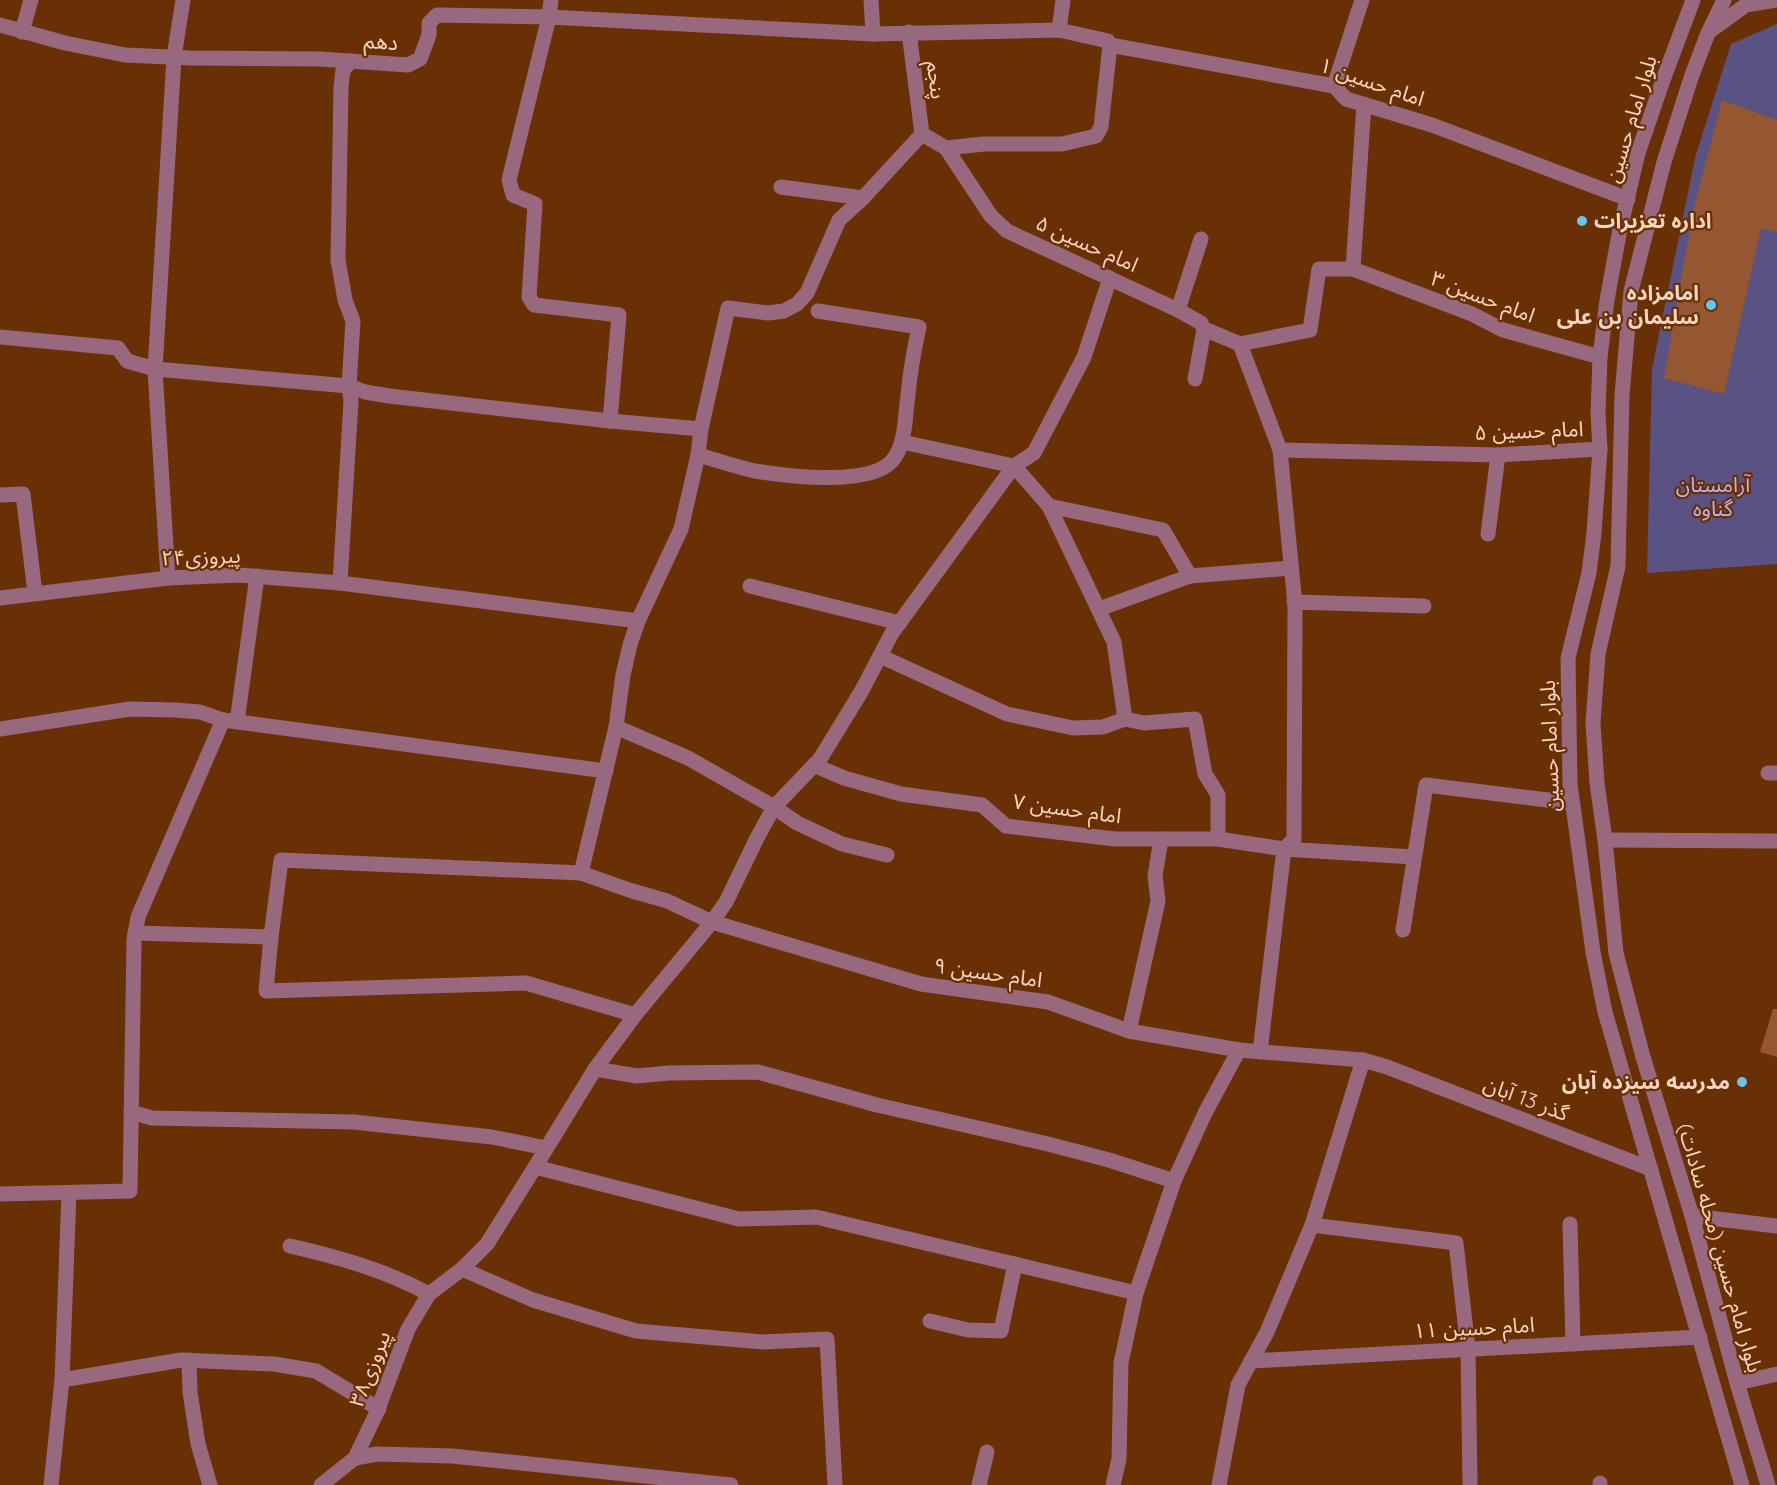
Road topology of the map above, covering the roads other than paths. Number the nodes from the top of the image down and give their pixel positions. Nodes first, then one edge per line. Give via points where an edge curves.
1 (31, 0) edge
2 (183, 0) edge
3 (551, 0) edge
4 (871, 0) edge
5 (1064, 0) edge
6 (1362, 0) edge
7 (1724, 0) edge
8 (1777, 0) edge
9 (1692, 1) edge
10 (549, 17) junction
11 (0, 26) edge
12 (1059, 30) junction
13 (22, 32) junction
14 (909, 32) junction
15 (1708, 33) junction
16 (873, 34) junction
17 (1110, 45) junction
18 (174, 57) junction
19 (351, 61) junction
20 (1334, 86) junction
21 (1364, 104) junction
22 (922, 134) junction
23 (946, 148) junction
24 (781, 187) dead end
25 (863, 198) junction
26 (1628, 199) junction
27 (1201, 239) dead end
28 (1353, 269) junction
29 (1110, 278) junction
30 (1178, 310) junction
31 (818, 311) dead end
32 (1204, 329) junction
33 (0, 337) edge
34 (1240, 344) junction
35 (1600, 357) junction
36 (155, 369) junction
37 (1195, 379) dead end
38 (349, 386) junction
39 (610, 421) junction
40 (701, 429) junction
41 (902, 442) junction
42 (1600, 449) junction
43 (1280, 450) junction
44 (698, 454) junction
45 (1498, 455) junction
46 (1014, 466) junction
47 (0, 495) edge
48 (1048, 506) junction
49 (1488, 534) dead end
50 (1291, 568) junction
51 (257, 576) junction
52 (1190, 576) junction
53 (168, 578) junction
54 (340, 583) junction
55 (750, 586) dead end
56 (35, 593) junction
57 (0, 598) edge
58 (1294, 602) junction
59 (1424, 606) dead end
60 (1099, 609) junction
61 (638, 621) junction
62 (900, 623) junction
63 (880, 656) junction
64 (1125, 719) junction
65 (230, 721) junction
66 (616, 727) junction
67 (0, 729) edge
68 (814, 765) junction
69 (606, 771) junction
70 (1572, 803) junction
71 (774, 807) junction
72 (1161, 839) junction
73 (1218, 839) junction
74 (1605, 840) junction
75 (1777, 841) edge
76 (1284, 849) junction
77 (887, 855) dead end
78 (1414, 857) junction
79 (581, 873) junction
80 (712, 922) junction
81 (1403, 930) dead end
82 (135, 933) junction
83 (271, 938) junction
84 (635, 1015) junction
85 (1129, 1031) junction
86 (1239, 1050) junction
87 (1260, 1052) junction
88 (1363, 1060) junction
89 (595, 1069) junction
90 (131, 1112) junction
91 (546, 1148) junction
92 (535, 1167) junction
93 (1651, 1169) junction
94 (1174, 1181) junction
95 (69, 1193) junction
96 (0, 1194) edge
97 (1692, 1216) junction
98 (1570, 1224) dead end
99 (1312, 1225) junction
100 (1777, 1226) edge
101 (290, 1246) dead end
102 (1015, 1264) junction
103 (462, 1269) junction
104 (1136, 1293) junction
105 (429, 1294) junction
106 (930, 1321) dead end
107 (1700, 1337) junction
108 (1573, 1344) junction
109 (1468, 1349) junction
110 (189, 1360) junction
111 (1251, 1361) junction
112 (1777, 1374) edge
113 (62, 1380) junction
114 (1737, 1383) junction
115 (378, 1409) junction
116 (987, 1452) dead end
117 (355, 1458) junction
118 (51, 1485) edge
119 (210, 1485) edge
120 (321, 1485) edge
121 (731, 1485) edge
122 (835, 1485) edge
123 (979, 1485) edge
124 (1113, 1485) edge
125 (1219, 1485) edge
126 (1470, 1485) edge
127 (1742, 1485) edge
128 (1768, 1485) edge

1 - 13 street
2 - 18 street
3 - 10 street
4 - 16 street
5 - 12 street
6 - 20 street
7 - 15 street, بلوار امام حسین (محله سادات)
8 - 15 street via 1746,5
9 - 26 street, بلوار امام حسین via 1638,153
10 - 16 street, دهم
10 - 19 street, دهم via 437,15 429,23 420,59 408,65
10 - 39 street via 509,180 513,195 535,204 529,297 534,305 619,315
11 - 13 street, دهم
12 - 14 street, امام حسین ۱
12 - 17 street, امام حسین ۱ via 1108,41
13 - 18 street, دهم via 125,55
14 - 16 street, دهم
14 - 22 street, پنجم
15 - 74 street, بلوار امام حسین (محله سادات) via 1664,162 1631,291 1622,395 1618,567 1598,654 1593,723
17 - 20 street, امام حسین ۱
17 - 23 street via 1101,127 1096,136 1062,144
18 - 19 street, دهم
18 - 36 street
19 - 38 street via 343,70 341,87 338,260 353,321
20 - 21 street, امام حسین ۱ via 1346,99
21 - 26 street, امام حسین ۱ via 1432,125
21 - 28 street
22 - 23 street
22 - 25 street
23 - 29 street, امام حسین ۵ via 991,216 1007,231
24 - 25 street
25 - 40 street via 839,220 807,292 797,304 768,313 728,308
26 - 35 street, بلوار امام حسین via 1607,300
27 - 30 street
28 - 34 street via 1319,269 1310,330
28 - 35 street, امام حسین ۳ via 1472,314 1503,330
29 - 30 street, امام حسین ۵
29 - 46 street, پیروزی۳۸ via 1084,357 1034,453
30 - 32 street, امام حسین ۵ via 1201,323
31 - 41 street via 919,327
32 - 34 street, امام حسین ۵
32 - 37 street
33 - 36 street via 118,348 127,361
34 - 43 street
35 - 42 street, بلوار امام حسین
36 - 38 street
36 - 53 street
38 - 39 street via 389,396
38 - 54 street
39 - 40 street
40 - 44 street
41 - 44 street via 888,466 867,475 840,477 753,470
41 - 46 street
42 - 45 street, امام حسین ۵
42 - 70 street, بلوار امام حسین via 1589,573 1568,658
43 - 45 street, امام حسین ۵
43 - 50 street
44 - 61 street via 681,530
45 - 49 street
46 - 48 street
46 - 62 street, پیروزی۳۸
47 - 56 street via 23,494
48 - 52 street via 1162,530
48 - 60 street
50 - 52 street
50 - 58 street
51 - 53 street, پیروزی۲۴
51 - 54 street, پیروزی۲۴
51 - 65 street
52 - 60 street
53 - 56 street, پیروزی۲۴
54 - 61 street, پیروزی۲۴
55 - 62 street
56 - 57 street, پیروزی۲۴
58 - 59 street
58 - 76 street via 1294,839
60 - 64 street via 1114,642
61 - 66 street via 623,675
62 - 63 street, پیروزی۳۸
63 - 64 street via 1006,714 1073,728 1102,727
63 - 68 street, پیروزی۳۸
64 - 73 street via 1144,723 1195,719 1205,774 1218,795
65 - 67 street via 200,712 130,709
65 - 69 street
65 - 82 street via 138,917
66 - 69 street
66 - 71 street via 688,758
68 - 71 street, پیروزی۳۸
68 - 72 street, امام حسین ۷ via 901,794 982,805 1006,826 1115,839
69 - 79 street
70 - 78 street via 1426,785
70 - 93 street, بلوار امام حسین via 1605,1012
71 - 77 street via 797,823 843,844
71 - 80 street, پیروزی۳۸
72 - 73 street, امام حسین ۷
72 - 85 street via 1155,876 1158,901
73 - 76 street, امام حسین ۷
74 - 75 street
74 - 97 street, بلوار امام حسین (محله سادات) via 1616,953
76 - 78 street, امام حسین ۷
76 - 87 street
78 - 81 street
79 - 80 street, امام حسین ۹ via 668,901
79 - 83 street, امام حسین ۹ via 281,860
80 - 84 street, پیروزی۳۸
80 - 85 street, امام حسین ۹ via 921,984 1048,1002
82 - 83 street
82 - 90 street
83 - 84 street via 266,991 526,983
84 - 89 street, پیروزی۳۸
85 - 86 street, امام حسین ۹
86 - 87 street, امام حسین ۹
86 - 94 street
87 - 88 street, امام حسین ۹
88 - 93 street, گذر 13 آبان
88 - 99 street
89 - 91 street, پیروزی۳۸
89 - 94 street via 637,1076 758,1072 888,1108 1048,1144
90 - 91 street via 152,1118 354,1122 492,1137
90 - 95 street via 130,1191
91 - 92 street, پیروزی۳۸
92 - 102 street via 739,1220 816,1218
92 - 103 street, پیروزی۳۸ via 487,1244
93 - 107 street, بلوار امام حسین
94 - 104 street
95 - 96 street
95 - 113 street
97 - 100 street
97 - 114 street, بلوار امام حسین (محله سادات)
98 - 108 street
99 - 109 street via 1456,1243
99 - 111 street
101 - 105 street via 380,1271
102 - 104 street
102 - 106 street via 1001,1331 968,1330
103 - 105 street, پیروزی۳۸
103 - 122 street via 533,1300 636,1330 763,1342 827,1339
104 - 124 street via 1121,1363 1119,1459
105 - 115 street, پیروزی۳۸ via 408,1329
107 - 108 street, امام حسین ۱۱
107 - 127 street, بلوار امام حسین
108 - 109 street, امام حسین ۱۱
109 - 111 street, امام حسین ۱۱
109 - 126 street
110 - 113 street
110 - 115 street via 274,1364 316,1371
110 - 119 street via 198,1444
111 - 125 street via 1238,1385
112 - 114 street
113 - 118 street
114 - 128 street, بلوار امام حسین (محله سادات)
115 - 117 street, پیروزی۳۸
116 - 123 street
117 - 120 street, پیروزی۳۸
117 - 121 street via 377,1454 452,1456

